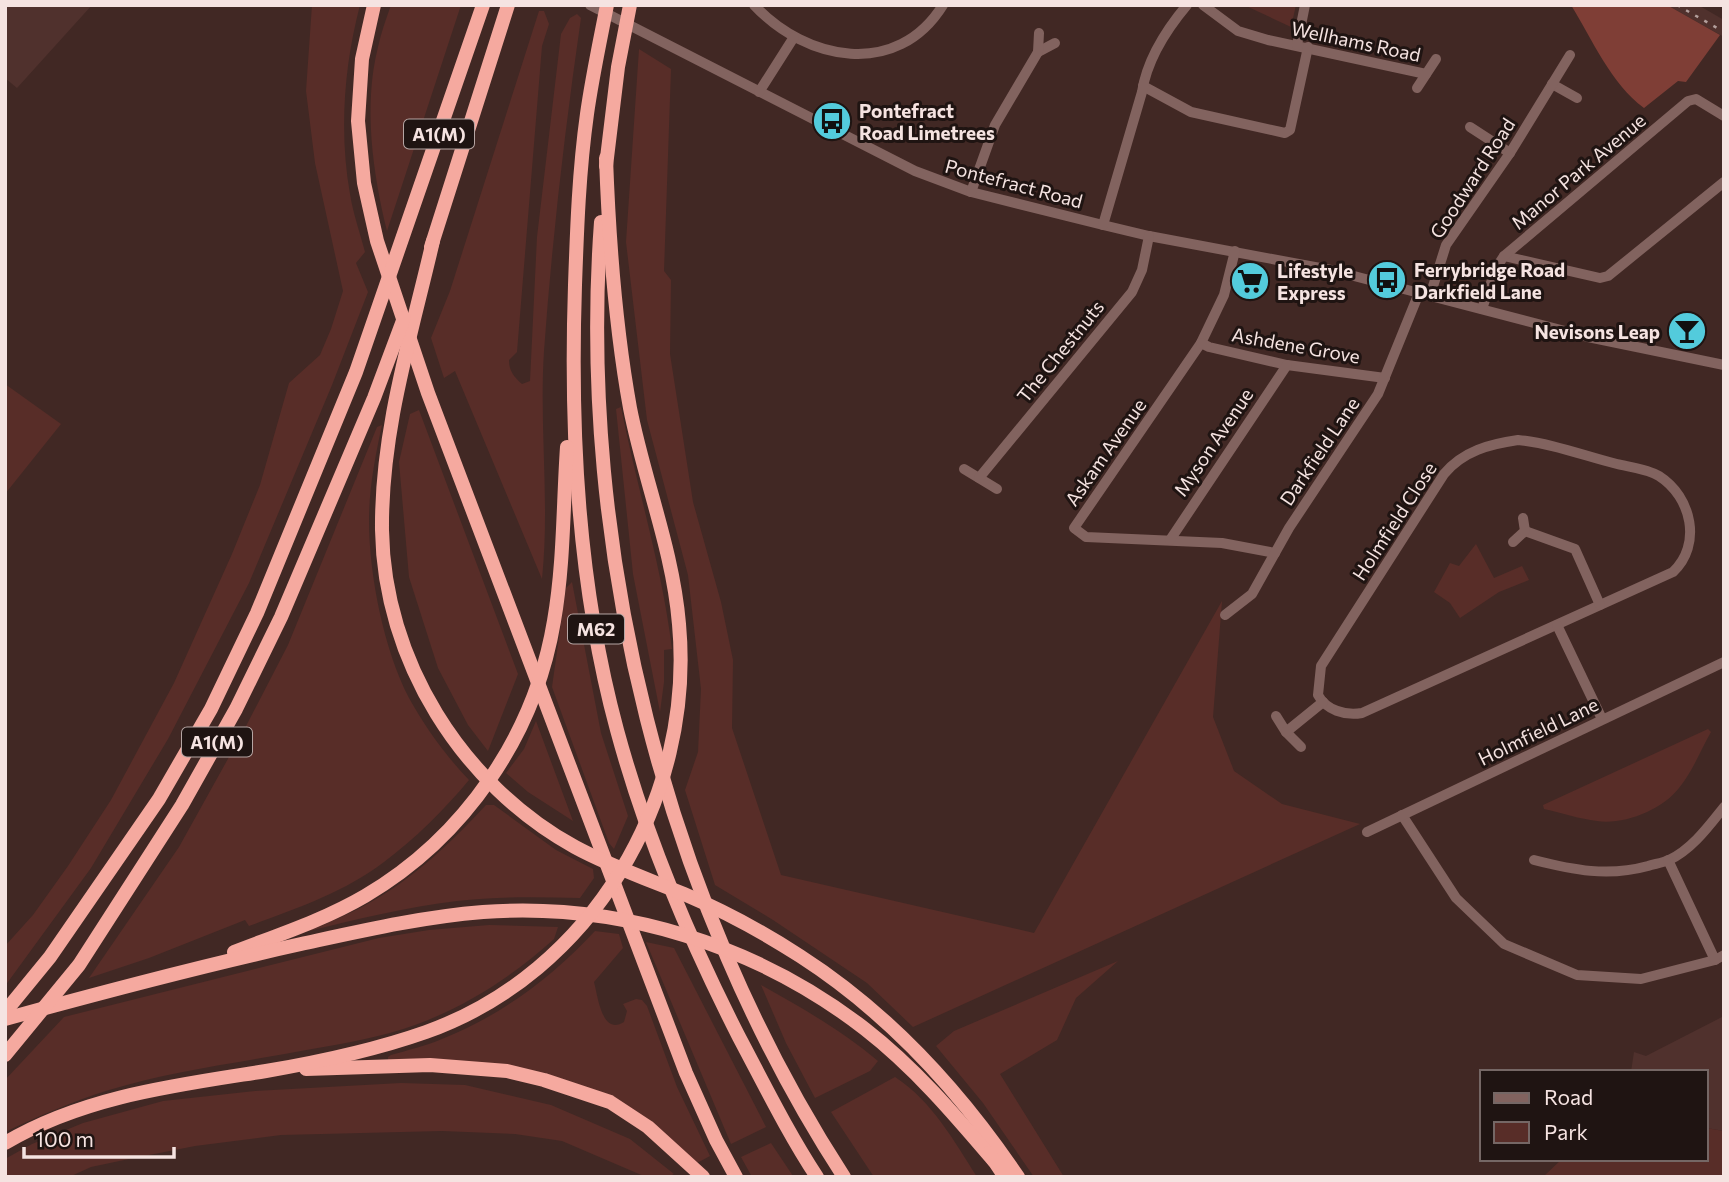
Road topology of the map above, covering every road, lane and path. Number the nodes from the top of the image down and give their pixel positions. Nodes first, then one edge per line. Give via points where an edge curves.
1 (374, 5) edge
2 (508, 5) edge
3 (590, 5) edge
4 (607, 5) edge
5 (630, 5) edge
6 (754, 5) edge
7 (943, 5) edge
8 (1187, 5) edge
9 (1203, 5) edge
10 (1305, 5) edge
11 (481, 8) edge
12 (1039, 33) dead end
13 (794, 37) junction
14 (1055, 43) dead end
15 (1297, 45) junction
16 (1308, 47) junction
17 (1038, 52) junction
18 (1570, 55) dead end
19 (1436, 60) dead end
20 (1426, 74) junction
21 (1552, 84) junction
22 (1143, 86) junction
23 (1418, 88) dead end
24 (759, 92) junction
25 (1577, 98) dead end
26 (1724, 116) edge
27 (1470, 127) dead end
28 (1510, 153) junction
29 (606, 158) junction
30 (1724, 182) edge
31 (971, 192) junction
32 (1103, 225) junction
33 (1149, 236) junction
34 (1236, 251) junction
35 (1504, 256) junction
36 (1425, 294) junction
37 (415, 301) junction
38 (1482, 309) junction
39 (1201, 342) junction
40 (573, 349) junction
41 (1287, 365) junction
42 (1724, 365) edge
43 (1385, 378) junction
44 (964, 469) dead end
45 (978, 478) junction
46 (997, 489) dead end
47 (1523, 518) dead end
48 (1525, 531) junction
49 (1170, 540) junction
50 (1514, 542) dead end
51 (1275, 553) junction
52 (1600, 605) junction
53 (1225, 615) dead end
54 (1557, 625) junction
55 (1724, 662) edge
56 (1323, 702) junction
57 (1276, 716) dead end
58 (1602, 719) junction
59 (1286, 732) junction
60 (1301, 747) dead end
61 (1724, 807) edge
62 (1402, 815) junction
63 (1367, 832) dead end
64 (1534, 860) dead end
65 (1668, 860) junction
66 (1719, 957) edge
67 (197, 967) junction
68 (5, 1012) edge
69 (872, 1012) junction
70 (5, 1018) edge
71 (5, 1055) edge
72 (270, 1070) junction
73 (5, 1143) edge
74 (994, 1161) junction
75 (703, 1177) edge
76 (736, 1177) edge
77 (817, 1177) edge
78 (844, 1177) edge
79 (1005, 1177) edge
80 (1018, 1177) edge

1 - 76 highway via 362,59 358,121 364,183 377,241 428,393 686,1073
2 - 37 highway, A1(M)
3 - 24 street, Pontefract Road
4 - 40 highway, M62 via 586,114
5 - 29 highway, M62
6 - 13 street
7 - 13 street via 907,41 879,51 839,54
8 - 22 street via 1150,60
9 - 15 street, Wellhams Road via 1238,30
10 - 15 street
11 - 68 highway, A1(M) via 356,372 257,613 211,709 151,810 50,957
12 - 17 street
13 - 24 street
14 - 17 street
15 - 16 street, Wellhams Road
16 - 20 street, Wellhams Road
16 - 22 street via 1290,130 1285,133 1191,111
17 - 31 street via 995,125
18 - 21 street, Goodward Road
19 - 20 street, Wellhams Road
20 - 23 street, Wellhams Road
21 - 25 street
21 - 28 street, Goodward Road
22 - 32 street
24 - 31 street, Pontefract Road via 915,171
26 - 35 street, Manor Park Avenue via 1696,99 1688,101
27 - 28 street
28 - 36 street, Goodward Road via 1446,245
29 - 72 highway via 610,255 629,404 670,565 679,625 680,685 672,745 658,794 638,842 612,886 580,927 520,982 450,1022 361,1051
29 - 78 highway, M62 via 597,296 600,414 610,526 637,679 675,816 714,924 787,1081
30 - 35 street via 1608,276
31 - 32 street, Pontefract Road
32 - 33 street, Pontefract Road
33 - 34 street, Pontefract Road
33 - 45 street, The Chestnuts via 1132,292
34 - 36 street, Pontefract Road
34 - 39 street, Askam Avenue via 1224,295
35 - 38 street, Manor Park Avenue
36 - 38 street, Pontefract Road
36 - 43 street, Darkfield Lane
37 - 69 highway via 389,430 383,494 385,568 402,641 421,686 453,740 499,792 554,834 603,861 753,927 827,975
37 - 71 highway, A1(M) via 281,617 236,709 182,805 79,965
38 - 42 street, Pontefract Road
39 - 41 street, Ashdene Grove
39 - 49 street, Askam Avenue via 1074,528 1086,537
40 - 67 highway via 554,624 539,678 499,767 475,802 406,869 343,907
40 - 77 highway, M62 via 576,484 616,727 669,886 713,986
41 - 43 street, Ashdene Grove
41 - 49 street, Myson Avenue
43 - 51 street, Darkfield Lane
44 - 45 street
45 - 46 street
47 - 48 street
48 - 50 street
48 - 52 street via 1575,549
49 - 51 street, Askam Avenue
51 - 53 street, Darkfield Lane via 1252,594
52 - 54 street, Holmfield Close
52 - 56 street, Holmfield Close via 1682,564 1692,534 1678,495 1657,474 1529,441 1490,444 1461,458 1437,485 1321,666 1318,695
54 - 56 street, Holmfield Close via 1362,713 1340,712
54 - 58 street
55 - 58 street, Holmfield Lane
56 - 59 street
57 - 59 street
58 - 62 street, Holmfield Lane
59 - 60 street
61 - 65 street via 1706,830
62 - 63 street, Holmfield Lane
62 - 66 street via 1457,898 1504,944 1577,975 1641,979
64 - 65 street via 1603,873
65 - 66 street
67 - 70 highway
67 - 74 highway via 461,914 587,914 666,929 742,956 813,994 865,1029 953,1113
69 - 74 highway via 937,1083
69 - 80 highway via 944,1080
72 - 73 highway via 135,1093 50,1121
72 - 75 highway via 430,1065 507,1071 544,1080 610,1102 648,1127
74 - 79 highway

